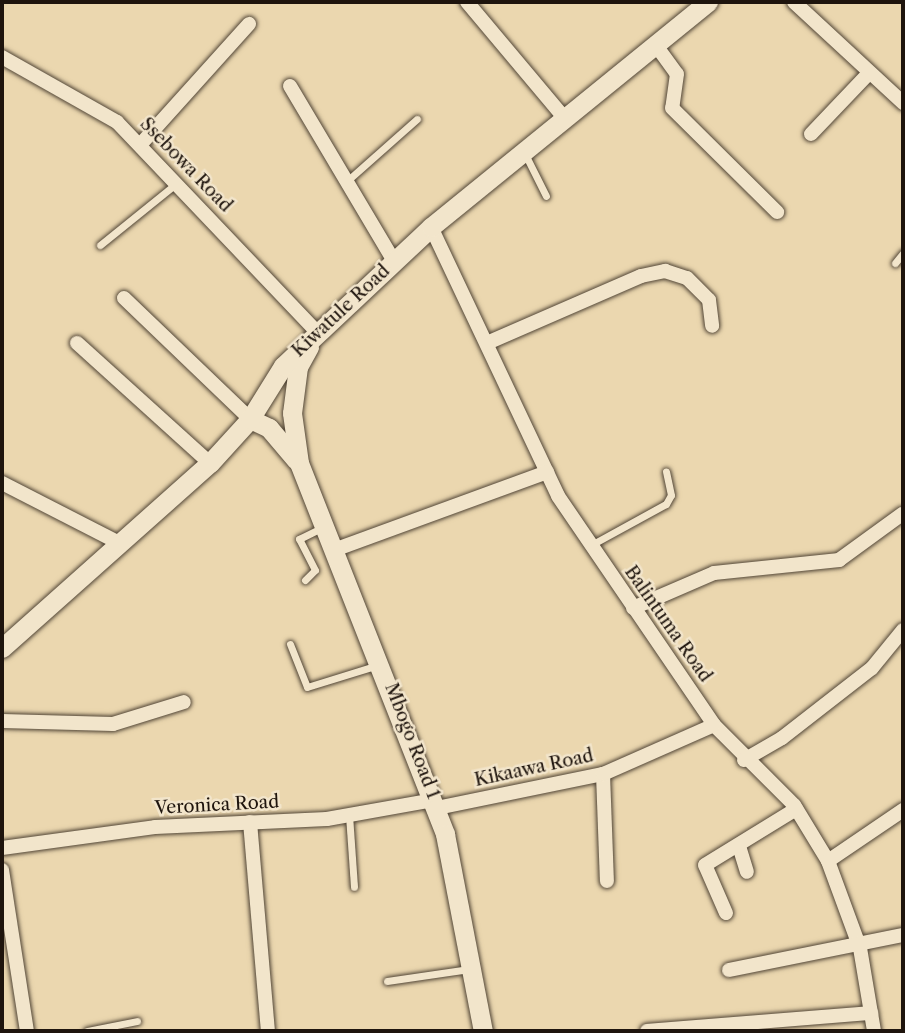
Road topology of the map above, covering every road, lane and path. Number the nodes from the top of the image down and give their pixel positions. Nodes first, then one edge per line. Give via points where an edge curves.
1 (467, 2) edge
2 (794, 2) edge
3 (701, 4) edge
4 (249, 24) dead end
5 (655, 44) junction
6 (2, 57) edge
7 (869, 73) junction
8 (290, 86) dead end
9 (903, 103) edge
10 (561, 114) junction
11 (417, 119) dead end
12 (811, 134) dead end
13 (141, 145) junction
14 (522, 148) junction
15 (348, 180) junction
16 (179, 182) junction
17 (546, 196) dead end
18 (777, 212) dead end
19 (430, 227) junction
20 (100, 245) dead end
21 (903, 253) edge
22 (394, 261) junction
23 (895, 263) dead end
24 (124, 298) dead end
25 (712, 326) dead end
26 (318, 333) junction
27 (77, 343) dead end
28 (487, 343) junction
29 (250, 419) junction
30 (210, 463) junction
31 (299, 463) junction
32 (547, 472) junction
33 (666, 472) dead end
34 (2, 482) edge
35 (902, 514) edge
36 (324, 527) junction
37 (121, 544) junction
38 (591, 545) junction
39 (334, 550) junction
40 (305, 580) dead end
41 (633, 608) junction
42 (903, 630) edge
43 (290, 644) dead end
44 (2, 648) edge
45 (382, 663) junction
46 (184, 702) dead end
47 (2, 721) edge
48 (713, 725) junction
49 (744, 760) junction
50 (603, 774) junction
51 (435, 804) junction
52 (796, 809) junction
53 (903, 810) edge
54 (349, 815) junction
55 (250, 822) junction
56 (739, 846) junction
57 (2, 848) edge
58 (828, 861) junction
59 (2, 870) edge
60 (747, 872) dead end
61 (607, 881) dead end
62 (354, 887) dead end
63 (726, 913) dead end
64 (903, 935) edge
65 (860, 948) junction
66 (8, 961) edge
67 (473, 968) junction
68 (729, 970) dead end
69 (387, 981) dead end
70 (871, 1013) junction
71 (137, 1021) dead end
72 (27, 1031) edge
73 (87, 1031) edge
74 (268, 1031) edge
75 (483, 1031) edge
76 (647, 1031) edge
77 (874, 1031) edge

1 - 10 street
2 - 7 street
3 - 5 main road, Kiwatule Road
4 - 13 street
5 - 10 main road, Kiwatule Road
5 - 18 street via 677,74 672,108
6 - 13 street, Ssebowa Road via 78,96
7 - 9 street
7 - 12 street
8 - 15 street
10 - 14 main road, Kiwatule Road
11 - 15 lane
13 - 16 street, Ssebowa Road
14 - 17 lane
14 - 19 main road, Kiwatule Road
15 - 22 street
16 - 20 lane
16 - 26 street, Ssebowa Road
19 - 22 main road, Kiwatule Road
19 - 28 street, Balintuma Road
21 - 23 lane
22 - 26 main road, Kiwatule Road
24 - 29 street
25 - 28 street via 709,300 687,278 665,271 641,276
26 - 29 main road, Kiwatule Road via 283,366
26 - 31 main road, Mbogo Road 1 via 298,367 293,402
27 - 30 street
28 - 32 street, Balintuma Road
29 - 30 main road, Kiwatule Road
29 - 31 main road, Mbogo Road 1 via 269,428
30 - 37 main road, Kiwatule Road
31 - 36 main road, Mbogo Road 1
32 - 38 street, Balintuma Road
32 - 39 street
33 - 38 lane via 671,495 666,504
34 - 37 street
35 - 41 street via 839,560 714,573
36 - 39 main road, Mbogo Road 1
36 - 40 lane via 299,539 315,570
37 - 44 main road, Kiwatule Road
38 - 41 street, Balintuma Road
39 - 45 main road, Mbogo Road 1
41 - 48 street, Balintuma Road
42 - 49 street via 872,668 782,738
43 - 45 lane via 307,687
45 - 51 main road, Mbogo Road 1
46 - 47 street via 113,724
48 - 49 street, Balintuma Road
48 - 50 street, Kikaawa Road
49 - 52 street, Balintuma Road
50 - 51 street, Kikaawa Road
50 - 61 street
51 - 54 street, Veronica Road
51 - 67 main road, Mbogo Road 1
52 - 56 street
52 - 58 street, Balintuma Road
53 - 58 street
54 - 55 street, Veronica Road
54 - 62 lane
55 - 57 street, Veronica Road via 155,827
55 - 74 street
56 - 60 street
56 - 63 street via 705,864
58 - 65 street, Balintuma Road
59 - 66 street
64 - 65 street
65 - 68 street
65 - 70 street, Balintuma Road
66 - 72 street
67 - 69 lane
67 - 75 main road, Mbogo Road 1
70 - 76 street
70 - 77 street, Balintuma Road
71 - 73 lane

